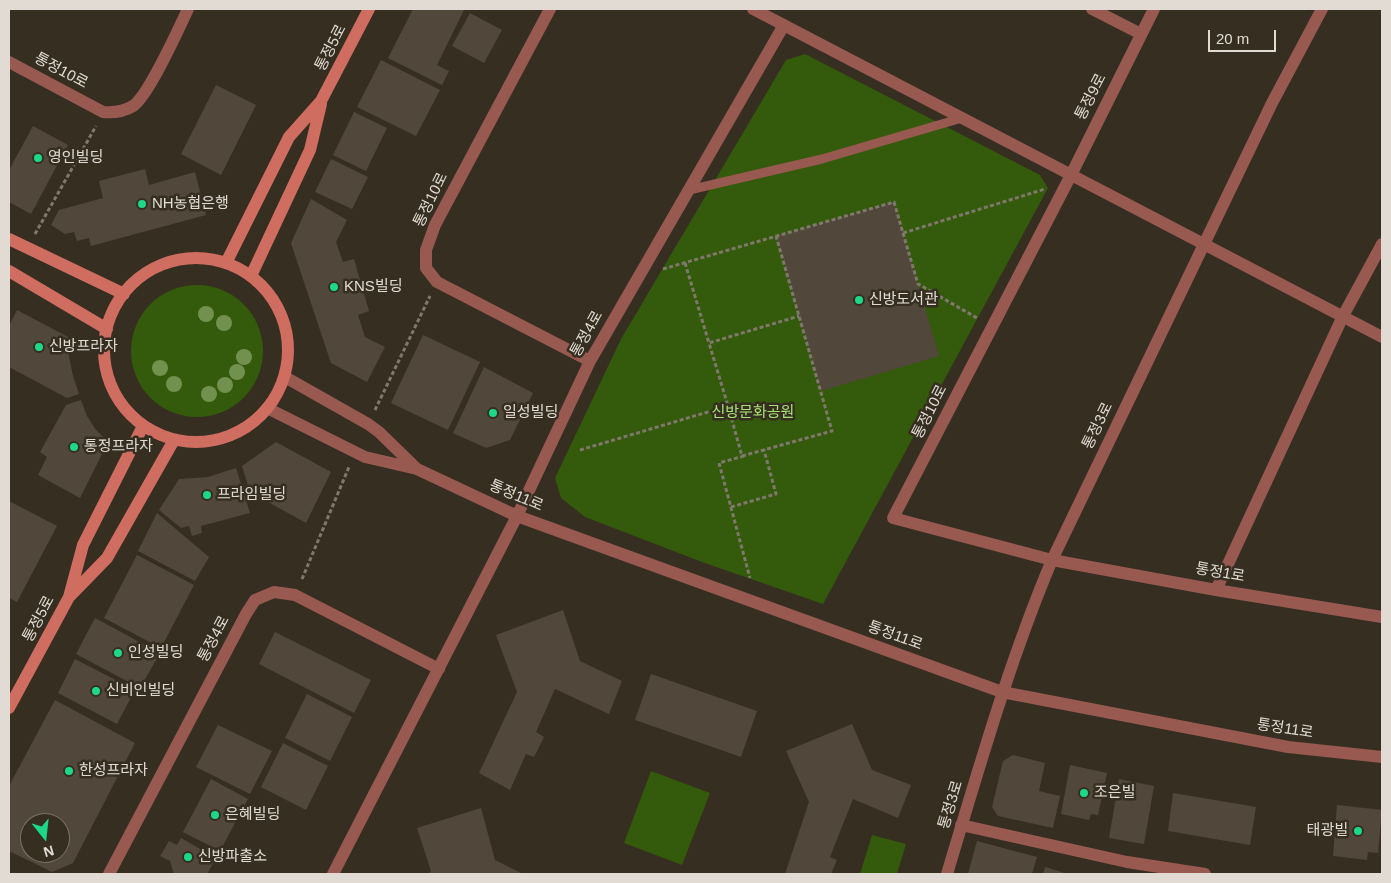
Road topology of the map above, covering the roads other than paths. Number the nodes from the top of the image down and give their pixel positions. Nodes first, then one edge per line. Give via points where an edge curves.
1 (188, 9) edge
2 (369, 9) edge
3 (550, 9) edge
4 (753, 9) edge
5 (1092, 9) edge
6 (1154, 9) edge
7 (1322, 9) edge
8 (784, 25) junction
9 (1141, 34) junction
10 (9, 62) edge
11 (321, 101) junction
12 (962, 118) junction
13 (1071, 175) junction
14 (689, 190) junction
15 (9, 239) edge
16 (1203, 244) junction
17 (1382, 244) edge
18 (226, 263) junction
19 (9, 271) edge
20 (251, 276) junction
21 (124, 294) junction
22 (1343, 316) junction
23 (107, 329) junction
24 (1382, 337) edge
25 (590, 360) junction
26 (284, 377) junction
27 (267, 408) junction
28 (142, 426) junction
29 (174, 440) junction
30 (417, 469) junction
31 (517, 516) junction
32 (1052, 560) junction
33 (1216, 590) junction
34 (69, 597) junction
35 (1382, 617) edge
36 (439, 669) junction
37 (1002, 692) junction
38 (9, 708) edge
39 (1382, 757) edge
40 (962, 825) junction
41 (1125, 868) edge
42 (109, 874) edge
43 (333, 874) edge
44 (946, 874) edge
45 (1205, 874) edge

1 - 10 street, 통정10로 via 147,90 134,105 118,113 103,112
2 - 11 street, 통정5로
3 - 25 street, 통정10로 via 435,225 426,250 426,268 437,282
4 - 8 street
5 - 9 street
6 - 9 street, 통정9로
7 - 16 street, 통정3로
8 - 12 street
8 - 14 street, 통정4로
9 - 13 street, 통정9로
11 - 18 street via 289,138
11 - 20 street via 310,150
12 - 13 street
12 - 14 lane via 822,159
13 - 16 street
13 - 32 street, 통정10로 via 893,518
14 - 25 street, 통정4로
15 - 21 street
16 - 22 street
16 - 32 street, 통정3로
17 - 22 street
18 - 20 street
18 - 21 street via 182,259 152,269
19 - 23 street
20 - 26 street via 266,290 282,317 288,347
21 - 23 street via 111,314
22 - 24 street
22 - 33 street
23 - 28 street via 104,344 106,374 118,401
25 - 31 street, 통정4로
26 - 27 street
26 - 30 street via 368,424
27 - 29 street via 251,425 224,438 194,443
27 - 30 street via 365,457
28 - 29 street
28 - 34 street via 83,545
29 - 34 street via 107,558
30 - 31 street, 통정11로
31 - 36 street, 통정4로
31 - 37 street, 통정11로
32 - 33 street, 통정1로
32 - 37 street, 통정3로
33 - 35 street, 통정1로
34 - 38 street, 통정5로
36 - 42 street, 통정4로 via 295,595 274,592 255,600
36 - 43 street, 통정4로
37 - 39 street, 통정11로 via 1288,747
37 - 40 street, 통정3로
40 - 41 street
40 - 44 street, 통정3로
41 - 45 street

